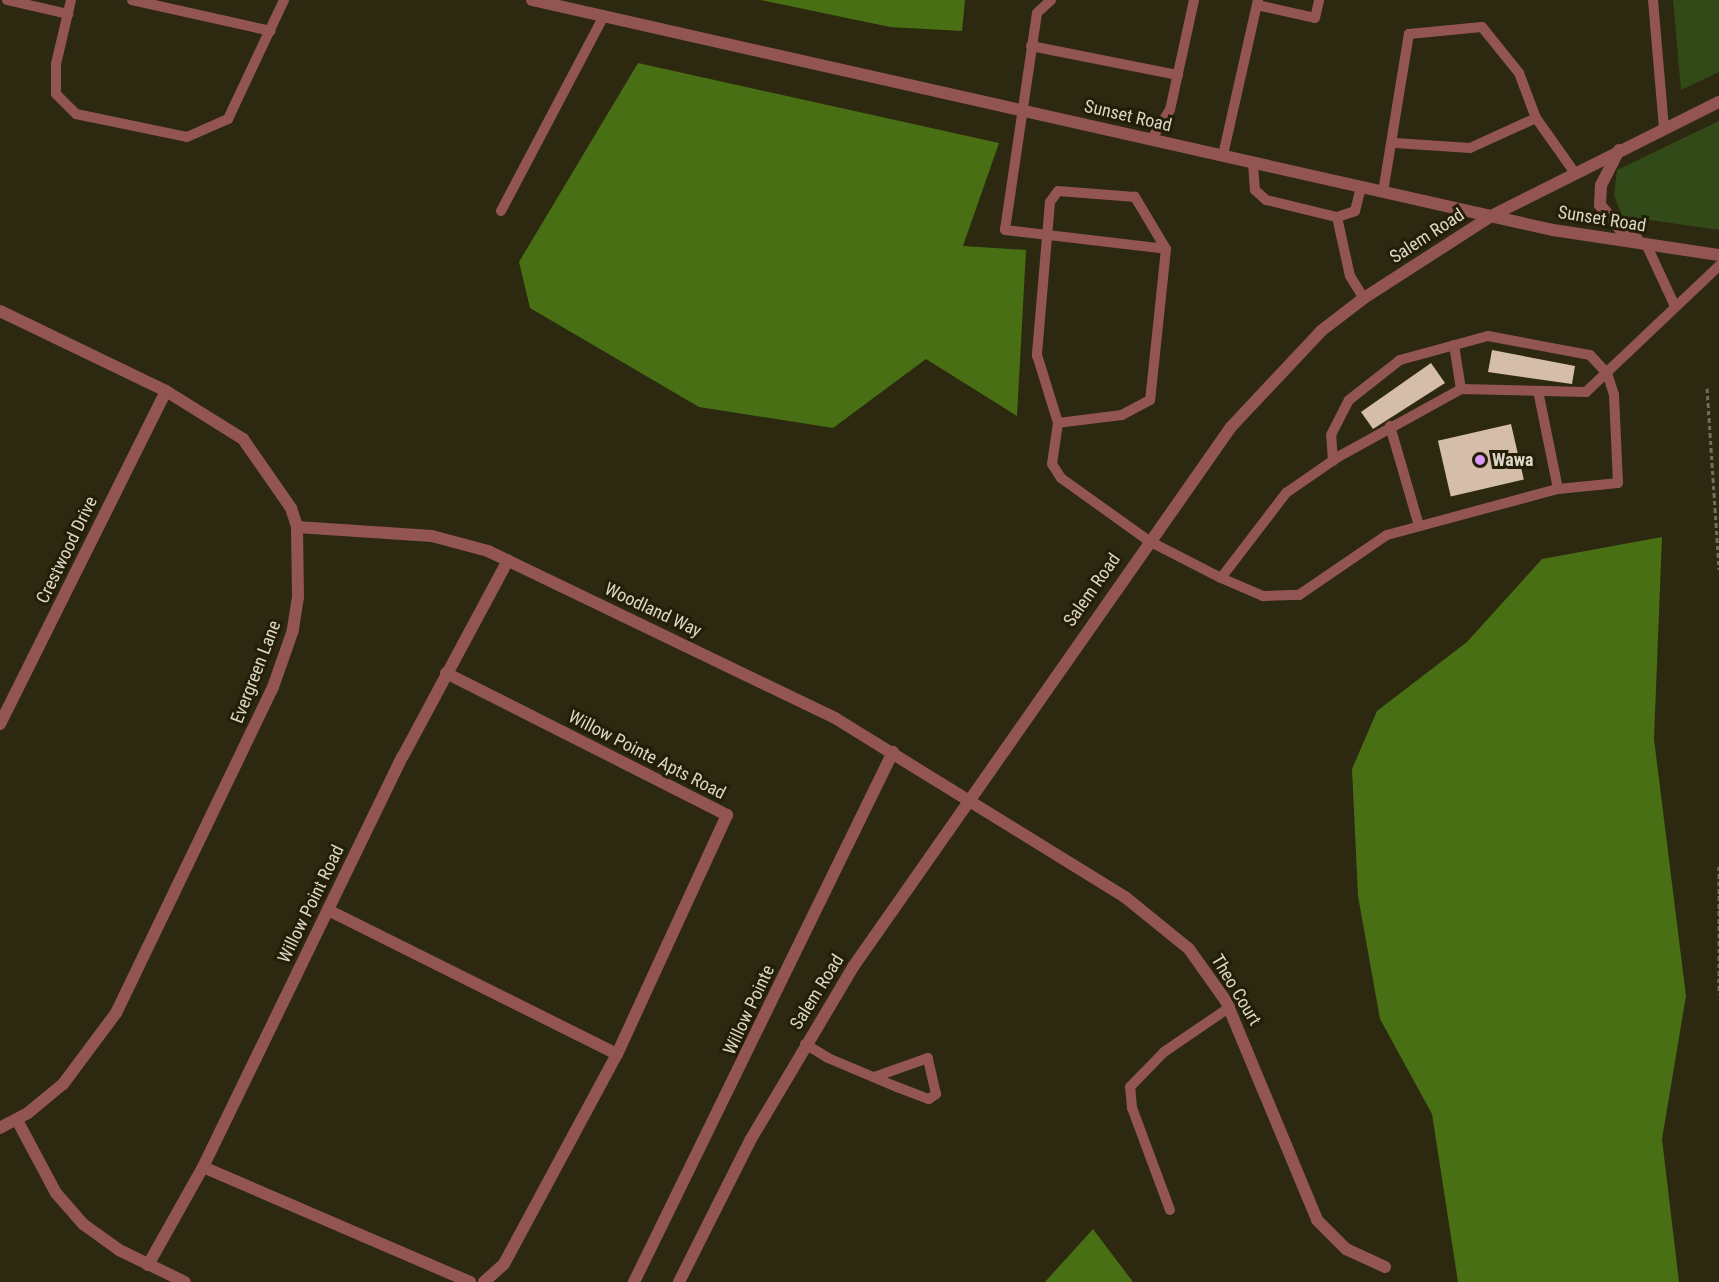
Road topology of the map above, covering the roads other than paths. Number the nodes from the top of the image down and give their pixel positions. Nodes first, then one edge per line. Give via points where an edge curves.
1 (7, 0) edge
2 (71, 0) edge
3 (132, 0) edge
4 (284, 0) edge
5 (532, 0) edge
6 (1052, 0) edge
7 (1194, 0) edge
8 (1319, 0) edge
9 (1653, 0) edge
10 (1258, 2) edge
11 (68, 14) junction
12 (604, 16) junction
13 (271, 31) junction
14 (1031, 46) junction
15 (1178, 75) junction
16 (1719, 102) edge
17 (1019, 110) junction
18 (1536, 118) junction
19 (1664, 128) junction
20 (1151, 140) junction
21 (1395, 143) junction
22 (1619, 150) junction
23 (1223, 155) junction
24 (1253, 163) junction
25 (1575, 173) junction
26 (1361, 187) junction
27 (1383, 192) junction
28 (501, 211) dead end
29 (1491, 216) junction
30 (1337, 217) junction
31 (1046, 235) junction
32 (1646, 244) junction
33 (1166, 249) junction
34 (1719, 255) edge
35 (1719, 267) edge
36 (1365, 298) junction
37 (1674, 304) junction
38 (0, 311) edge
39 (1454, 345) junction
40 (1606, 373) junction
41 (1461, 389) junction
42 (166, 391) junction
43 (1538, 391) junction
44 (1058, 423) junction
45 (1390, 426) junction
46 (1333, 461) junction
47 (1558, 489) junction
48 (1419, 526) junction
49 (297, 527) junction
50 (1149, 541) junction
51 (508, 560) junction
52 (1221, 578) junction
53 (446, 673) junction
54 (0, 724) edge
55 (893, 752) junction
56 (967, 804) junction
57 (328, 910) junction
58 (1230, 1007) junction
59 (805, 1044) junction
60 (617, 1054) junction
61 (874, 1077) junction
62 (17, 1120) junction
63 (0, 1128) edge
64 (203, 1167) junction
65 (1170, 1210) dead end
66 (148, 1265) junction
67 (1385, 1266) dead end
68 (185, 1282) edge
69 (470, 1282) edge
70 (484, 1282) edge
71 (634, 1282) edge
72 (679, 1282) edge

1 - 11 lane
2 - 11 lane
3 - 13 lane
4 - 13 lane
5 - 12 street, Sunset Road
6 - 14 lane via 1036,14
7 - 15 lane
8 - 10 lane via 1315,18
9 - 19 lane
10 - 23 lane
11 - 13 lane via 56,64 56,94 76,114 187,137 228,119
12 - 17 street, Sunset Road
12 - 28 lane
14 - 15 lane
14 - 17 lane
15 - 20 lane via 1170,110
16 - 19 street, Salem Road
17 - 20 street, Sunset Road
17 - 31 lane via 1005,230
18 - 21 lane via 1470,148
18 - 21 lane via 1519,73 1482,27 1409,34
18 - 25 lane
19 - 22 street, Salem Road
20 - 23 street, Sunset Road
21 - 27 lane
22 - 25 street, Salem Road
22 - 32 street via 1601,184 1600,205 1621,230
23 - 24 street, Sunset Road
24 - 26 street, Sunset Road
24 - 30 lane via 1255,190 1266,200
25 - 29 street, Salem Road
26 - 27 street, Sunset Road
26 - 30 lane via 1355,211
27 - 29 street, Sunset Road
29 - 32 street, Sunset Road
29 - 36 street, Salem Road
30 - 36 lane via 1350,276
31 - 33 lane
31 - 33 lane via 1050,202 1058,191 1135,197
31 - 44 lane via 1037,355
32 - 34 street, Sunset Road
32 - 37 lane
33 - 44 lane via 1150,400 1122,415
35 - 37 lane via 1703,286
36 - 50 street, Salem Road via 1321,331 1250,406
37 - 40 lane
38 - 42 street, Evergreen Lane
39 - 40 lane via 1488,336 1590,355
39 - 41 lane
39 - 46 lane via 1400,360 1349,400 1331,435
40 - 43 lane via 1586,392
40 - 47 lane via 1614,395 1618,483
41 - 43 lane
41 - 45 lane
42 - 49 street, Evergreen Lane via 231,428 255,451 284,493
42 - 54 street, Crestwood Drive
43 - 47 lane
44 - 50 lane via 1054,471
45 - 46 lane
45 - 48 lane
46 - 52 lane via 1286,493
47 - 48 lane
48 - 52 lane via 1387,535 1299,594 1263,596
49 - 51 street, Woodland Way via 432,536
49 - 62 street, Evergreen Lane via 293,630 256,725 104,1033 63,1084
50 - 52 lane
50 - 56 street, Salem Road
51 - 53 street, Willow Point Road
51 - 55 street, Woodland Way via 836,718
53 - 57 street, Willow Point Road
53 - 60 street, Willow Pointe Apts Road via 726,815
55 - 56 street, Woodland Way
55 - 71 street, Willow Pointe
56 - 58 street, Theo Court via 1141,909 1189,949
56 - 59 street, Salem Road
57 - 60 street
57 - 64 street, Willow Point Road
58 - 65 lane via 1164,1052 1130,1088 1132,1108
58 - 67 street, Theo Court via 1317,1220 1346,1249
59 - 61 lane
59 - 72 street, Salem Road
60 - 70 street via 504,1264
61 - 61 lane via 929,1099 936,1094 928,1058
62 - 63 street, Evergreen Lane
62 - 66 street via 64,1203 94,1233
64 - 66 street, Willow Point Road
64 - 69 street
66 - 68 street

